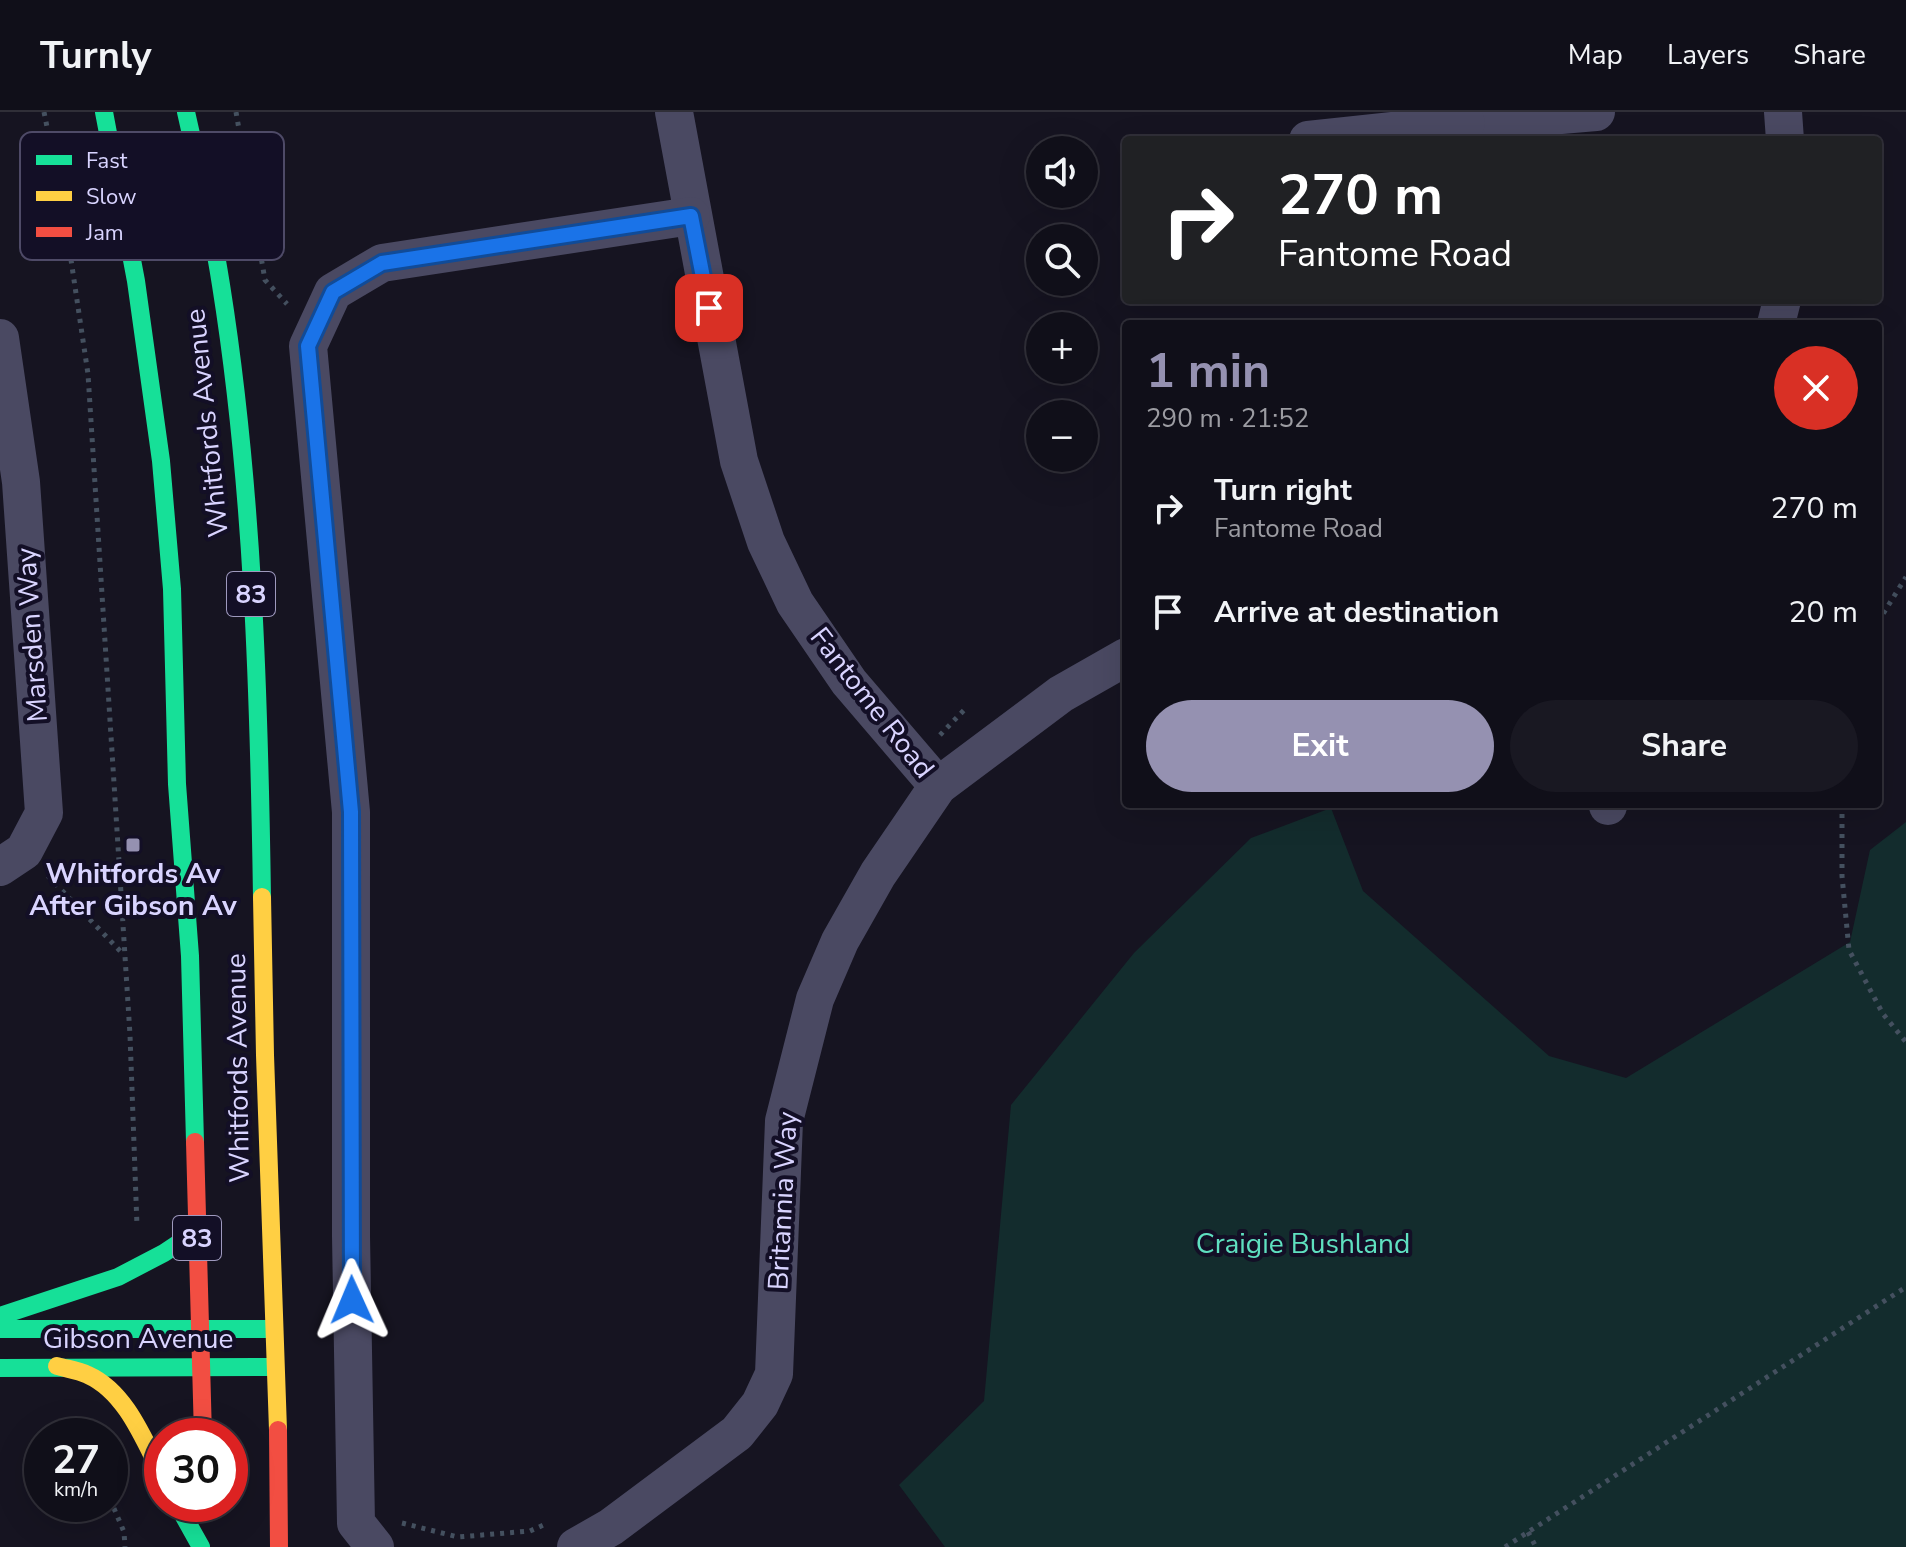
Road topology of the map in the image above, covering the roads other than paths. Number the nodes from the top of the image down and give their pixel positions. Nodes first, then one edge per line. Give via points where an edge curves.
1 (104, 112) edge
2 (186, 112) edge
3 (674, 112) edge
4 (1596, 112) edge
5 (1783, 112) edge
6 (1466, 117) edge
7 (108, 132) edge
8 (190, 132) edge
9 (1335, 136) edge
10 (1785, 136) edge
11 (691, 216) junction
12 (132, 260) edge
13 (216, 260) edge
14 (0, 338) edge
15 (7, 424) edge
16 (1122, 659) edge
17 (926, 772) junction
18 (12, 859) edge
19 (197, 1231) junction
20 (0, 1316) edge
21 (0, 1329) edge
22 (274, 1329) junction
23 (200, 1330) junction
24 (57, 1366) junction
25 (200, 1367) junction
26 (275, 1367) junction
27 (0, 1368) edge
28 (202, 1418) edge
29 (144, 1439) edge
30 (187, 1522) edge
31 (204, 1522) edge
32 (565, 1534) edge
33 (365, 1535) edge
34 (202, 1547) edge
35 (279, 1547) edge

1 - 7 main road, Whitfords Avenue / 83
2 - 8 main road, Whitfords Avenue / 83
3 - 11 street, Fantome Road
4 - 6 street
5 - 10 street
6 - 9 street
11 - 17 street, Fantome Road via 739,461 766,542 795,603 849,682
11 - 33 street via 382,263 333,292 308,346 351,812 351,1236
12 - 19 main road, Whitfords Avenue / 83 via 163,475 172,589
13 - 22 main road, Whitfords Avenue / 83 via 243,473 255,660
14 - 15 street, Marsden Way
15 - 18 street, Marsden Way via 21,482 44,813
16 - 17 street, Britannia Way
17 - 32 street, Britannia Way via 815,999 784,1121 774,1374 765,1394 737,1433 611,1527
19 - 20 main road via 118,1277
19 - 23 main road, Whitfords Avenue / 83
21 - 23 main road, Gibson Avenue
22 - 23 main road, Gibson Avenue
22 - 26 main road, Whitfords Avenue / 83
23 - 25 main road, Whitfords Avenue / 83
24 - 25 main road, Gibson Avenue
24 - 27 main road, Gibson Avenue
24 - 29 main road via 92,1376 110,1391
25 - 26 main road, Gibson Avenue
25 - 28 main road, Whitfords Avenue / 83
26 - 35 main road, Whitfords Avenue / 83
30 - 34 main road
31 - 34 main road

